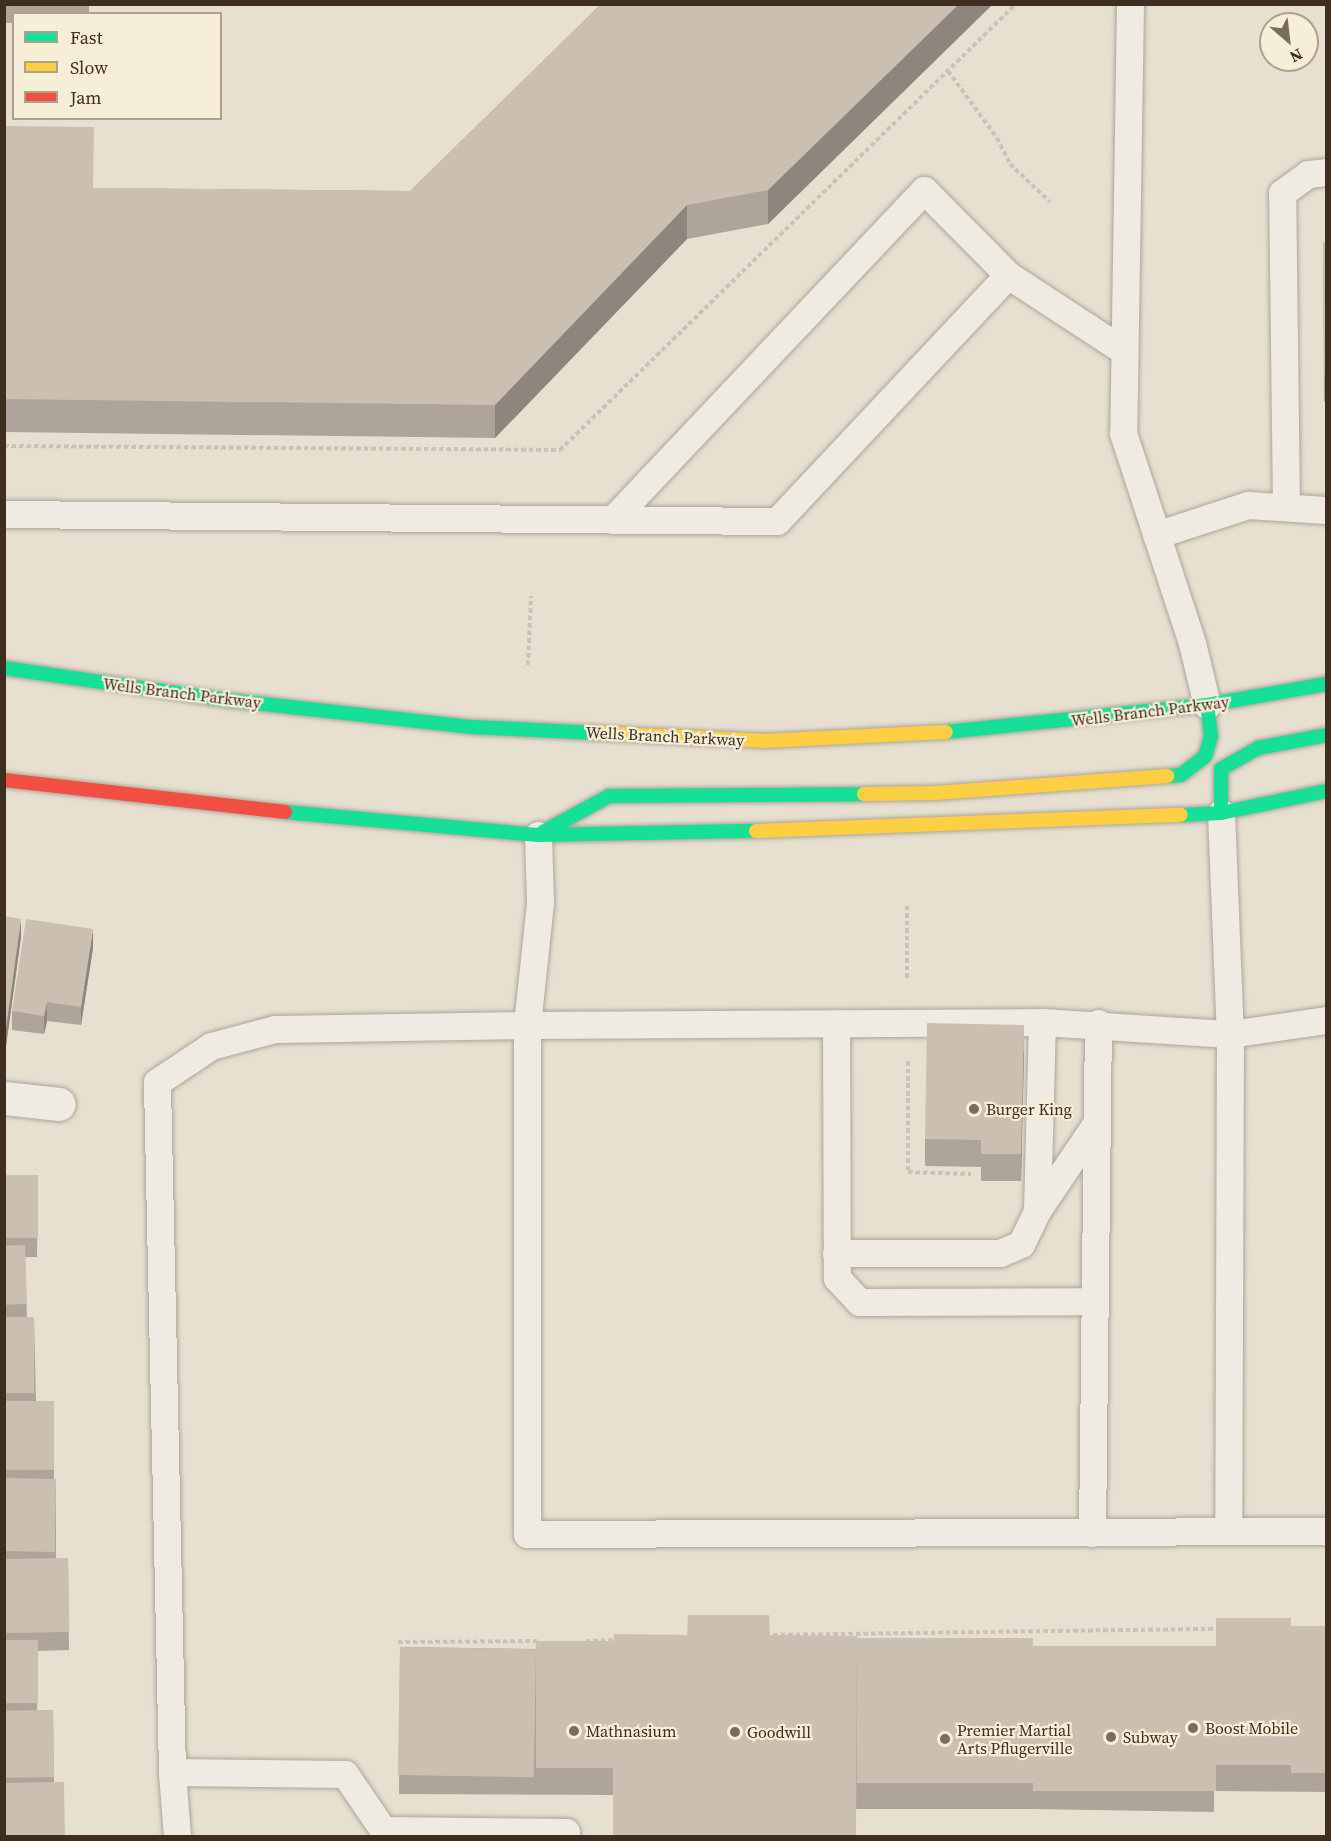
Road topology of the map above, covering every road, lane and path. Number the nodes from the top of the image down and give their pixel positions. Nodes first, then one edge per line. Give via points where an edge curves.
1 (1016, 4) edge
2 (1130, 4) edge
3 (948, 72) junction
4 (1326, 172) edge
5 (1050, 202) dead end
6 (1008, 275) junction
7 (1124, 351) junction
8 (4, 446) edge
9 (1286, 507) junction
10 (1326, 510) edge
11 (4, 514) edge
12 (612, 519) junction
13 (1156, 535) junction
14 (531, 596) dead end
15 (528, 665) dead end
16 (4, 668) edge
17 (1326, 684) edge
18 (1207, 705) junction
19 (1326, 735) edge
20 (4, 780) edge
21 (1326, 791) edge
22 (1221, 813) junction
23 (538, 835) junction
24 (907, 906) dead end
25 (907, 980) dead end
26 (1326, 1020) edge
27 (1042, 1022) junction
28 (1098, 1023) junction
29 (836, 1024) junction
30 (527, 1025) junction
31 (1230, 1034) junction
32 (908, 1059) dead end
33 (4, 1098) edge
34 (59, 1104) dead end
35 (1096, 1122) junction
36 (972, 1174) dead end
37 (1037, 1211) junction
38 (836, 1253) junction
39 (1095, 1301) junction
40 (1228, 1531) junction
41 (1326, 1531) edge
42 (1092, 1533) junction
43 (1226, 1629) edge
44 (763, 1635) edge
45 (621, 1640) edge
46 (551, 1641) edge
47 (574, 1641) edge
48 (398, 1642) dead end
49 (171, 1772) junction
50 (177, 1836) edge
51 (566, 1836) edge

1 - 3 path
2 - 7 lane
3 - 5 path via 997,138 1010,164
3 - 8 path via 560,450
4 - 9 lane via 1308,174 1282,193
6 - 7 lane
6 - 12 lane via 777,521
6 - 12 lane via 924,190
7 - 13 lane via 1123,433
9 - 10 lane
9 - 13 lane via 1248,505
11 - 12 lane
13 - 18 lane via 1192,642
14 - 15 path
16 - 18 main road, Wells Branch Parkway via 218,699 472,727 764,741 977,731
17 - 18 main road, Wells Branch Parkway
18 - 23 main road via 1211,736 1205,756 1181,775 935,793 609,796
19 - 22 main road via 1258,748 1221,769
20 - 23 main road via 207,806
21 - 22 main road
22 - 23 main road via 864,829
22 - 31 lane
23 - 30 lane via 540,903
24 - 25 path
26 - 31 lane
27 - 28 lane
27 - 29 lane
27 - 37 lane
28 - 31 lane
28 - 35 lane
29 - 30 lane
29 - 38 lane
30 - 42 lane via 527,1534
30 - 49 lane via 275,1029 211,1046 158,1082
31 - 40 lane
32 - 36 path via 908,1172
33 - 34 street
35 - 37 lane
35 - 39 lane
37 - 38 lane via 1021,1244 1000,1253
38 - 39 lane via 837,1278 859,1302
39 - 42 lane
40 - 41 lane
40 - 42 lane
43 - 44 path
45 - 47 path
46 - 48 path
49 - 50 lane
49 - 51 lane via 345,1774 383,1830 566,1832

